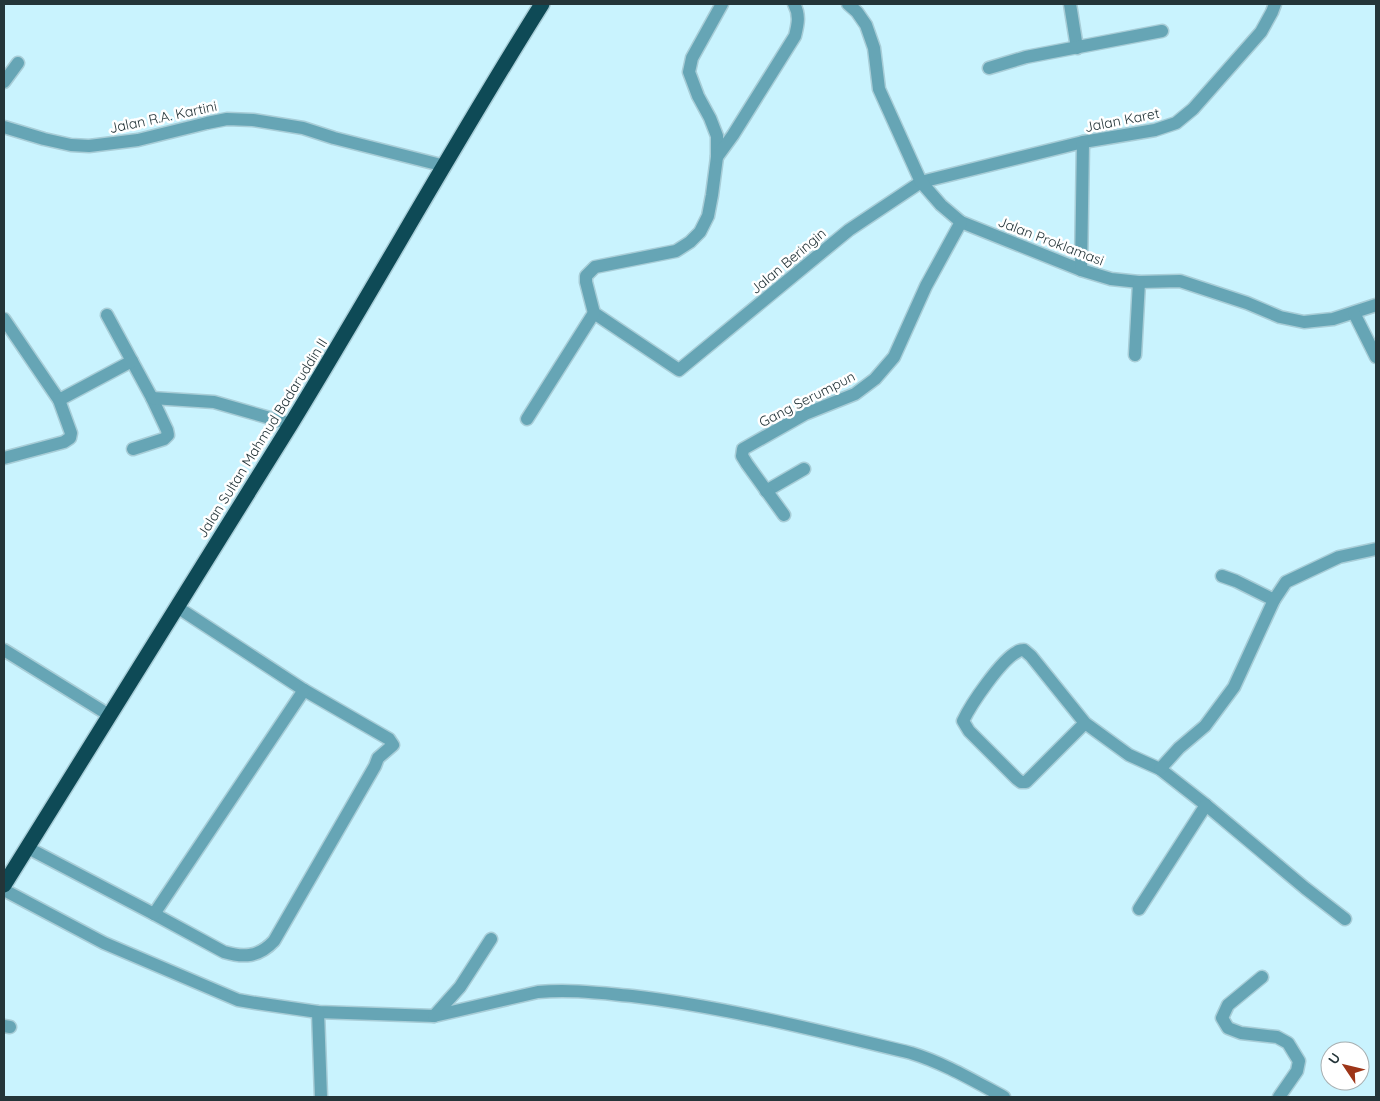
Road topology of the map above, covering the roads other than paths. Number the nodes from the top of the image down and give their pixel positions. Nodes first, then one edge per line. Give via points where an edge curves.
1 (542, 4) edge
2 (722, 4) edge
3 (794, 4) edge
4 (848, 4) edge
5 (1070, 4) edge
6 (1275, 4) edge
7 (1162, 31) dead end
8 (1076, 48) junction
9 (18, 63) dead end
10 (989, 68) dead end
11 (4, 82) edge
12 (4, 127) edge
13 (1083, 142) junction
14 (717, 157) junction
15 (444, 166) junction
16 (921, 182) junction
17 (961, 222) junction
18 (1081, 270) junction
19 (1140, 282) junction
20 (1376, 305) edge
21 (594, 313) junction
22 (1354, 313) junction
23 (107, 315) dead end
24 (4, 319) edge
25 (1135, 355) dead end
26 (1376, 357) edge
27 (132, 361) junction
28 (152, 398) junction
29 (59, 400) junction
30 (527, 418) dead end
31 (291, 424) junction
32 (133, 449) dead end
33 (4, 458) edge
34 (804, 469) dead end
35 (766, 491) junction
36 (784, 515) dead end
37 (1376, 549) edge
38 (1222, 576) dead end
39 (1274, 600) junction
40 (177, 607) junction
41 (4, 650) edge
42 (304, 690) junction
43 (109, 715) junction
44 (1086, 723) junction
45 (1160, 769) junction
46 (1206, 805) junction
47 (28, 848) junction
48 (4, 885) edge
49 (4, 890) edge
50 (1140, 909) dead end
51 (154, 914) junction
52 (1344, 919) dead end
53 (491, 939) dead end
54 (1262, 977) dead end
55 (318, 1012) junction
56 (434, 1016) junction
57 (321, 1097) edge
58 (1004, 1097) edge
59 (1279, 1097) edge

1 - 15 highway, Jalan Sultan Mahmud Badaruddin II
2 - 14 street via 692,58 690,72 717,136
3 - 14 street via 799,20 795,36
4 - 16 street, Jalan Proklamasi via 866,25 874,48 879,89
5 - 8 street
6 - 13 street, Jalan Karet via 1261,32 1193,109 1176,123 1155,130
7 - 8 street
8 - 10 street
9 - 11 street
12 - 15 street, Jalan R.A. Kartini via 71,146 89,146 138,140 208,122 253,120 303,128
13 - 16 street, Jalan Karet
13 - 18 street
14 - 21 street via 708,216 700,232 676,252 590,271 586,282
15 - 31 highway, Jalan Sultan Mahmud Badaruddin II
16 - 17 street, Jalan Proklamasi via 941,206
16 - 21 street, Jalan Beringin via 849,230 679,370
17 - 18 street, Jalan Proklamasi
17 - 35 street, Gang Serumpun via 926,286 894,356 875,379 855,394 805,414 743,449 742,456
18 - 19 street, Jalan Proklamasi via 1111,279
19 - 22 street, Jalan Proklamasi via 1180,281 1247,302 1280,317 1304,322
19 - 25 street
20 - 22 street, Jalan Proklamasi
21 - 30 street
22 - 26 street
23 - 27 street
24 - 29 street
27 - 28 street
27 - 29 street
28 - 31 street via 214,402
28 - 32 street via 168,435 164,440
29 - 33 street via 70,438
31 - 40 highway, Jalan Sultan Mahmud Badaruddin II
34 - 35 street
35 - 36 street, Gang Serumpun
37 - 39 street via 1339,557 1286,582
38 - 39 street
39 - 45 street via 1234,687 1205,726 1178,748
40 - 42 street
40 - 43 highway, Jalan Sultan Mahmud Badaruddin II
41 - 43 street
42 - 51 street
42 - 51 street via 393,744 378,758 274,941 258,953 236,956
43 - 47 highway, Jalan Sultan Mahmud Badaruddin II
44 - 44 street via 1026,782 1021,782 968,731 963,721 968,709 1000,666 1024,650
44 - 45 street via 1129,755
45 - 46 street
46 - 50 street
46 - 52 street
47 - 48 highway, Jalan Sultan Mahmud Badaruddin II
47 - 51 street
49 - 55 street via 104,942 238,1000
53 - 56 street via 460,988
54 - 59 street via 1228,1005 1222,1018 1228,1028 1241,1033 1277,1037 1288,1043 1299,1061 1297,1071
55 - 56 street
55 - 57 street
56 - 58 street via 554,990 662,1000 911,1053 947,1066

